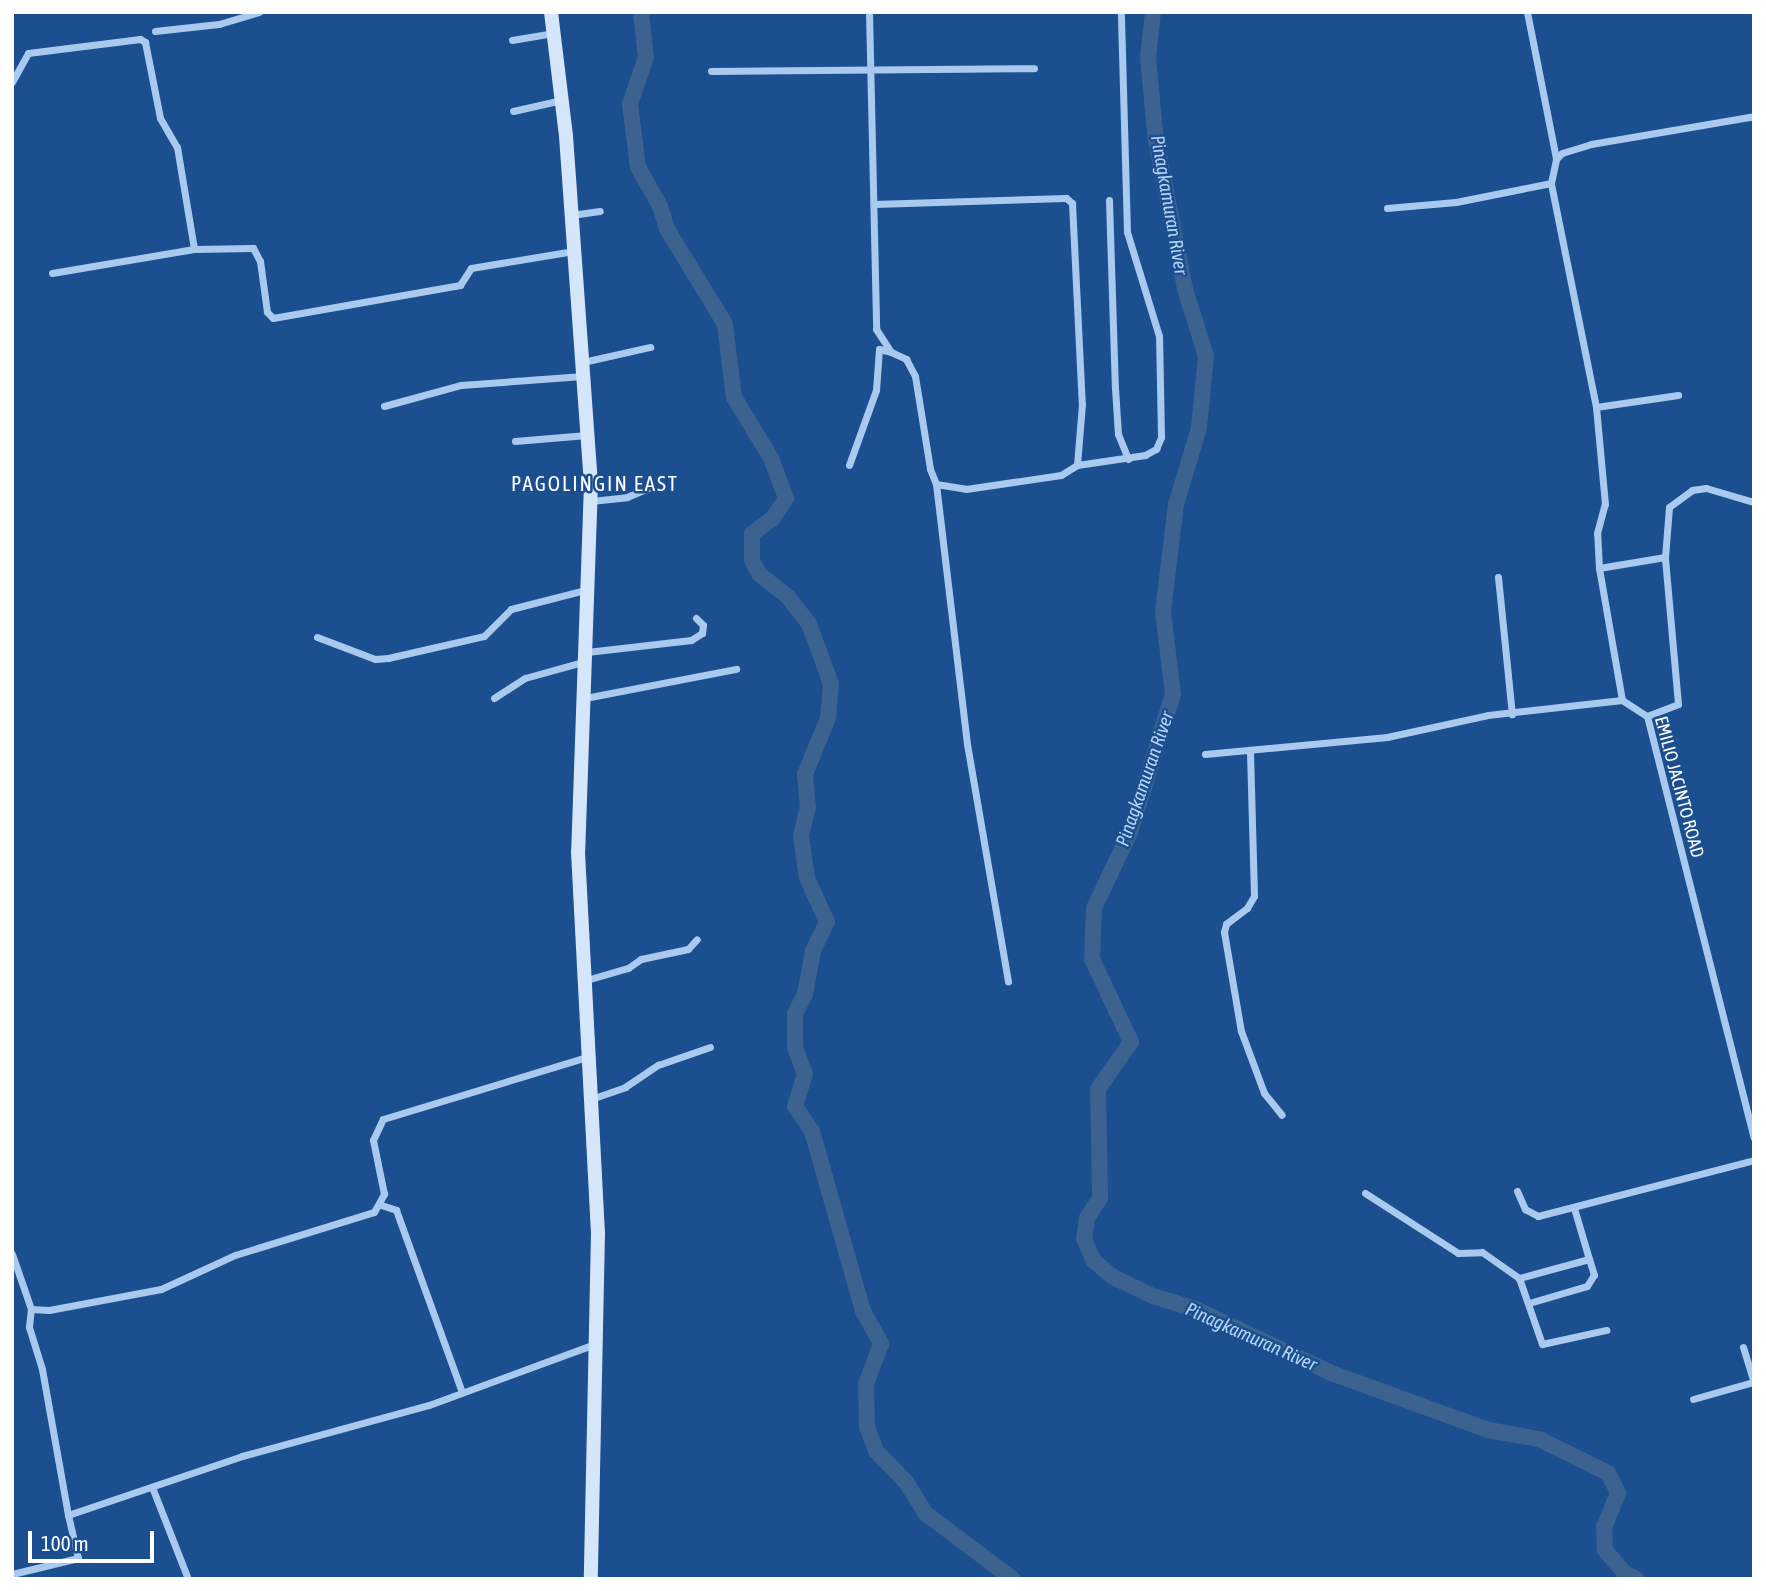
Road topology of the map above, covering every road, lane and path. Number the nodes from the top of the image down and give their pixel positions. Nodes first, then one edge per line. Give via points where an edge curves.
1 (259, 12) edge
2 (551, 12) edge
3 (869, 12) edge
4 (1121, 12) edge
5 (1527, 12) edge
6 (155, 31) dead end
7 (554, 33) junction
8 (512, 40) dead end
9 (870, 67) junction
10 (1034, 68) dead end
11 (711, 71) dead end
12 (12, 82) edge
13 (562, 100) junction
14 (513, 111) dead end
15 (1754, 116) edge
16 (1556, 159) junction
17 (1551, 183) junction
18 (1109, 200) dead end
19 (874, 204) junction
20 (1387, 208) dead end
21 (600, 211) dead end
22 (571, 215) junction
23 (194, 249) junction
24 (574, 251) junction
25 (52, 273) dead end
26 (650, 347) dead end
27 (891, 352) junction
28 (583, 369) junction
29 (1678, 395) dead end
30 (384, 406) dead end
31 (1596, 407) junction
32 (587, 435) junction
33 (515, 441) dead end
34 (1128, 460) junction
35 (849, 465) dead end
36 (1077, 465) junction
37 (936, 484) junction
38 (648, 488) dead end
39 (591, 501) junction
40 (1754, 502) edge
41 (1665, 557) junction
42 (1599, 568) junction
43 (1498, 577) dead end
44 (590, 589) junction
45 (696, 618) dead end
46 (317, 637) dead end
47 (587, 656) junction
48 (736, 669) dead end
49 (494, 698) dead end
50 (585, 698) junction
51 (1622, 700) junction
52 (1512, 714) junction
53 (1647, 716) junction
54 (1250, 752) junction
55 (1205, 754) dead end
56 (697, 939) dead end
57 (582, 981) junction
58 (1008, 981) dead end
59 (710, 1047) dead end
60 (590, 1055) junction
61 (590, 1100) junction
62 (1282, 1115) dead end
63 (1754, 1138) edge
64 (1754, 1160) edge
65 (1517, 1191) dead end
66 (1364, 1193) dead end
67 (381, 1205) junction
68 (1574, 1208) junction
69 (12, 1254) edge
70 (1589, 1259) junction
71 (1520, 1278) junction
72 (1529, 1303) junction
73 (31, 1308) junction
74 (1606, 1330) dead end
75 (596, 1344) junction
76 (1743, 1347) dead end
77 (1753, 1383) edge
78 (462, 1392) junction
79 (1693, 1399) dead end
80 (152, 1486) junction
81 (68, 1515) junction
82 (12, 1574) edge
83 (188, 1579) edge
84 (592, 1579) edge

1 - 6 street via 219,24
2 - 7 street
3 - 9 street
4 - 34 street via 1127,232 1159,336 1163,378 1161,437 1156,449
5 - 16 street
7 - 8 street
7 - 13 street
9 - 10 street
9 - 11 street
9 - 19 street
12 - 23 street via 28,53 145,42 160,118 177,147
13 - 14 street
13 - 22 street
15 - 16 street via 1591,144
16 - 17 street
17 - 20 street via 1456,202
17 - 31 street
18 - 34 street via 1118,434
19 - 27 street via 876,329
19 - 36 street via 1066,198 1072,204 1082,404
21 - 22 street
22 - 24 street
23 - 24 street via 253,247 260,261 267,312 273,318 460,285 471,268
23 - 25 street
24 - 28 street
26 - 28 street
27 - 35 street via 879,349 876,390
27 - 37 street via 906,359 915,376
28 - 30 street via 461,385
28 - 32 street
29 - 31 street
31 - 42 street via 1605,503 1597,533
32 - 33 street
32 - 39 street
34 - 36 street
36 - 37 street via 1061,475 998,486 966,489
37 - 58 street via 967,744
38 - 39 street via 627,497
39 - 44 street
40 - 41 street via 1706,488 1676,499 1665,519
41 - 42 street
41 - 53 street via 1678,704
42 - 51 street
43 - 52 street
44 - 46 street via 502,613 484,636 388,658 375,659
44 - 47 street
45 - 47 street via 703,625 702,633 691,640
47 - 49 street via 525,678
47 - 50 street
48 - 50 street
50 - 57 street via 578,852
51 - 52 street
51 - 53 street, EMILIO JACINTO ROAD
52 - 54 street via 1387,737
53 - 63 street, EMILIO JACINTO ROAD
54 - 55 street
54 - 62 street via 1254,896 1247,908 1226,924 1224,932 1241,1031 1264,1093
56 - 57 street via 688,949 641,959 628,968
57 - 60 street
59 - 61 street via 658,1065 625,1087
60 - 61 street
60 - 67 street via 383,1119 373,1140 384,1194
61 - 75 street via 598,1233
64 - 68 street
65 - 68 street via 1532,1215
66 - 71 street via 1458,1252 1482,1252
67 - 73 street via 374,1212 202,1267 183,1282 161,1289 49,1310
67 - 78 street via 396,1210
68 - 70 street
69 - 73 street
70 - 71 street
70 - 72 street via 1594,1275 1587,1286
71 - 72 street
72 - 74 street via 1545,1346
73 - 81 street via 29,1327 42,1369
75 - 78 street
75 - 84 street
76 - 77 street
77 - 79 street
78 - 80 street
80 - 81 street
80 - 83 street
81 - 82 street via 78,1558

